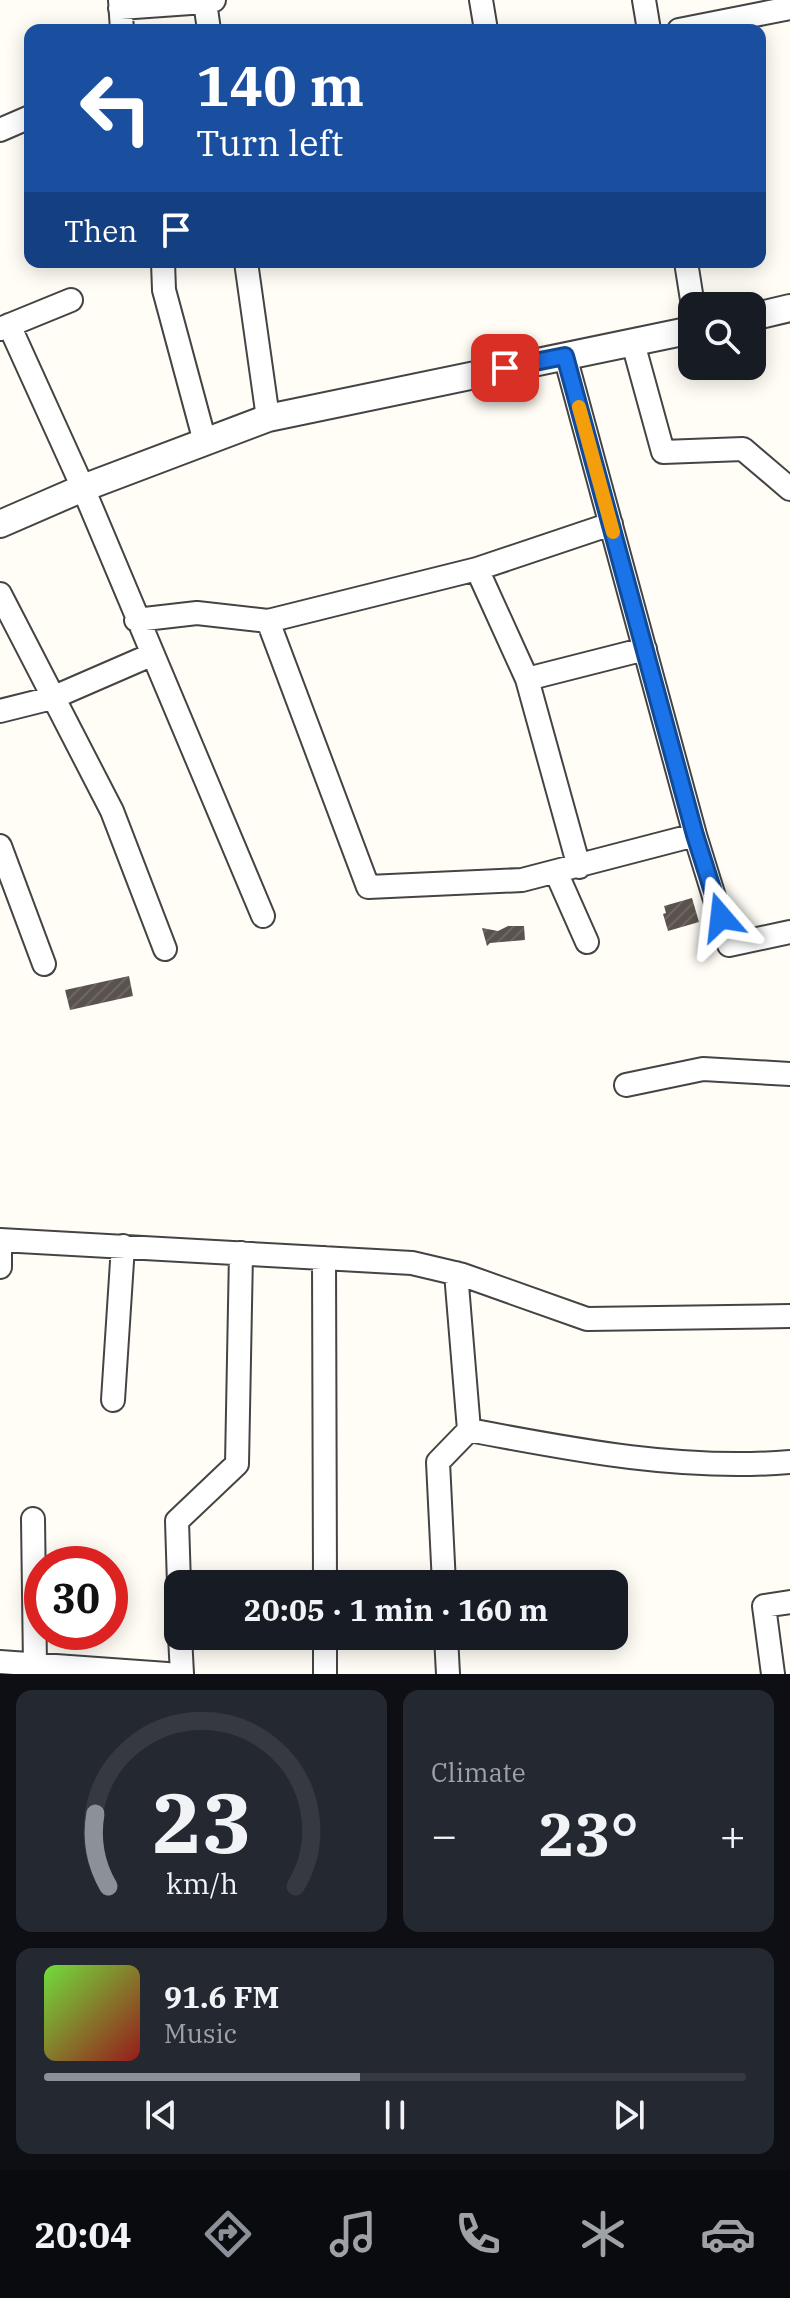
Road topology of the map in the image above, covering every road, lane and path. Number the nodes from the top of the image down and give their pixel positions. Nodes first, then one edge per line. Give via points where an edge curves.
1 (481, 0) edge
2 (644, 0) edge
3 (209, 1) edge
4 (790, 8) edge
5 (121, 13) edge
6 (209, 24) edge
7 (485, 24) edge
8 (648, 24) edge
9 (709, 24) edge
10 (24, 120) edge
11 (0, 130) edge
12 (163, 268) edge
13 (247, 268) edge
14 (687, 268) edge
15 (691, 292) edge
16 (71, 300) dead end
17 (790, 308) edge
18 (766, 314) edge
19 (5, 327) edge
20 (678, 333) edge
21 (633, 343) junction
22 (565, 356) junction
23 (268, 418) junction
24 (205, 442) junction
25 (83, 488) junction
26 (790, 489) edge
27 (0, 524) edge
28 (611, 524) junction
29 (477, 569) junction
30 (0, 594) edge
31 (136, 620) junction
32 (268, 621) junction
33 (645, 649) junction
34 (151, 655) junction
35 (527, 679) junction
36 (52, 698) junction
37 (0, 711) edge
38 (695, 835) junction
39 (0, 846) edge
40 (579, 867) junction
41 (556, 872) junction
42 (263, 916) dead end
43 (790, 932) edge
44 (587, 942) dead end
45 (165, 949) dead end
46 (44, 964) dead end
47 (790, 1074) edge
48 (626, 1085) dead end
49 (0, 1240) edge
50 (123, 1246) junction
51 (241, 1253) junction
52 (324, 1258) junction
53 (0, 1267) edge
54 (456, 1273) junction
55 (790, 1316) edge
56 (113, 1400) dead end
57 (469, 1430) junction
58 (790, 1462) edge
59 (33, 1519) dead end
60 (179, 1570) edge
61 (325, 1570) edge
62 (443, 1570) edge
63 (790, 1602) edge
64 (181, 1650) edge
65 (325, 1650) edge
66 (447, 1650) edge
67 (0, 1662) edge
68 (35, 1665) junction
69 (163, 1674) edge
70 (182, 1674) edge
71 (325, 1674) edge
72 (448, 1674) edge
73 (773, 1674) edge

1 - 7 street
2 - 8 street
3 - 5 street
3 - 6 street
4 - 9 street
10 - 11 street
12 - 24 street via 164,290
13 - 23 street
14 - 15 street
16 - 19 street
17 - 18 street
19 - 25 street
20 - 21 street
21 - 22 street
21 - 26 street via 663,452 743,449
22 - 23 street
22 - 28 street
23 - 24 street
24 - 25 street
25 - 27 street
25 - 31 street
28 - 29 street
28 - 33 street
29 - 32 street
29 - 35 street
30 - 36 street
31 - 32 street via 197,613
31 - 34 street
32 - 41 street via 368,887 522,880
33 - 35 street
33 - 38 street
34 - 36 street
34 - 42 street
35 - 40 street
36 - 37 street
36 - 45 street via 112,811
38 - 40 street
38 - 43 street via 729,945
39 - 46 street
40 - 41 street
41 - 44 street
47 - 48 street via 703,1069
49 - 50 street
49 - 53 street
50 - 51 street
50 - 56 street
51 - 52 street
51 - 60 street via 237,1464 177,1521
52 - 54 street via 412,1263
52 - 61 street
54 - 55 street via 587,1319
54 - 57 street
57 - 58 street via 586,1452 739,1466
57 - 62 street via 438,1462
59 - 68 street
63 - 73 street via 764,1606
64 - 70 street
65 - 71 street
66 - 72 street
67 - 68 street
68 - 69 street

